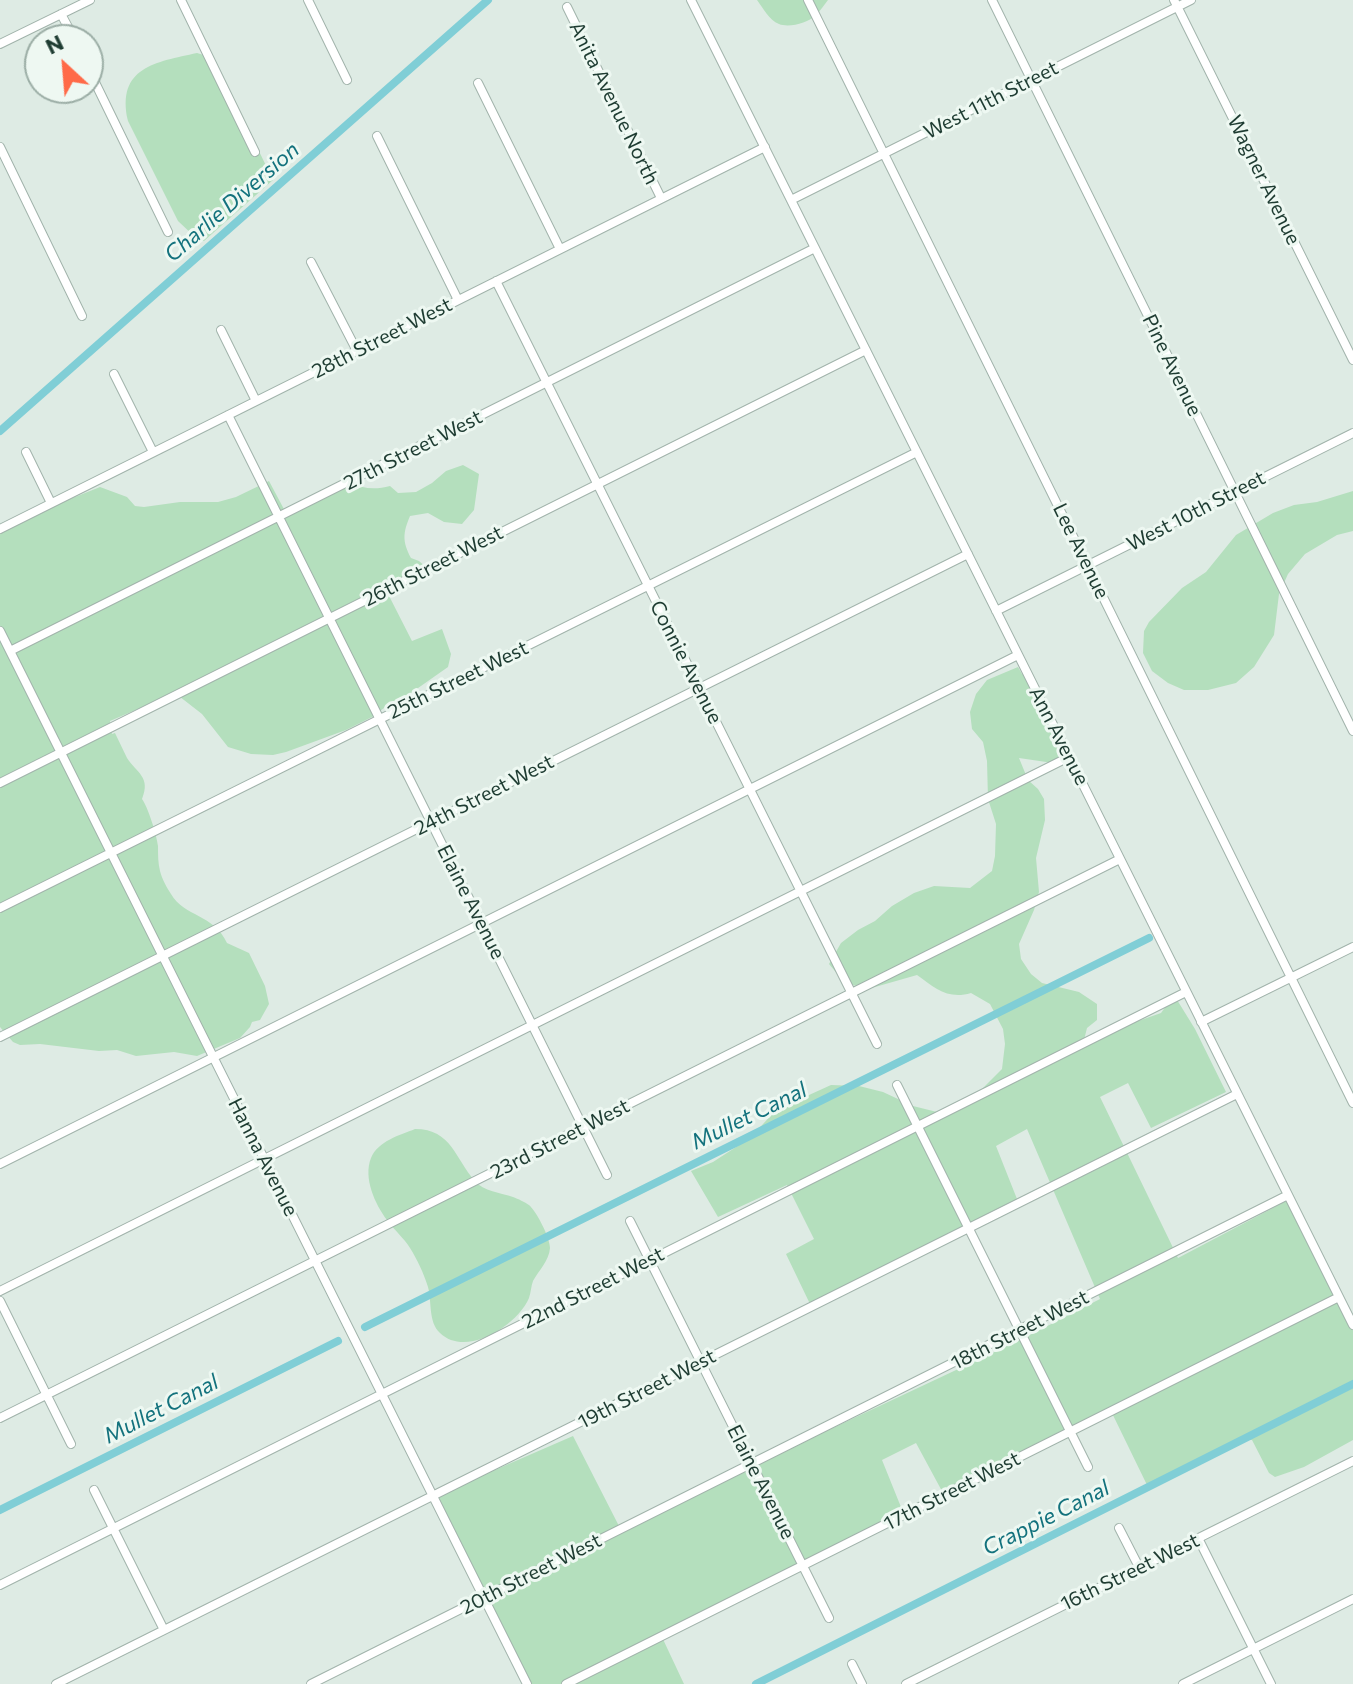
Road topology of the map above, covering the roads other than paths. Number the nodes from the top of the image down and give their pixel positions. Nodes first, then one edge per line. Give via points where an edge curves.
1 (90, 0) edge
2 (181, 0) edge
3 (308, 0) edge
4 (691, 0) edge
5 (808, 0) edge
6 (992, 0) edge
7 (1191, 0) edge
8 (1176, 3) edge
9 (567, 7) dead end
10 (61, 14) junction
11 (66, 24) edge
12 (0, 44) edge
13 (347, 80) dead end
14 (1032, 80) junction
15 (478, 83) dead end
16 (104, 101) edge
17 (377, 136) dead end
18 (0, 147) edge
19 (765, 147) junction
20 (255, 152) dead end
21 (882, 155) junction
22 (661, 198) junction
23 (791, 200) junction
24 (168, 232) dead end
25 (815, 248) junction
26 (560, 249) junction
27 (311, 262) dead end
28 (496, 281) junction
29 (458, 300) junction
30 (82, 316) dead end
31 (221, 330) dead end
32 (866, 350) junction
33 (357, 351) junction
34 (1353, 360) edge
35 (114, 374) dead end
36 (547, 383) junction
37 (256, 401) junction
38 (228, 415) junction
39 (1353, 433) edge
40 (26, 452) dead end
41 (153, 452) junction
42 (917, 452) junction
43 (597, 484) junction
44 (1235, 492) junction
45 (51, 503) junction
46 (278, 516) junction
47 (0, 529) edge
48 (968, 554) junction
49 (1088, 566) junction
50 (648, 585) junction
51 (996, 611) junction
52 (329, 618) junction
53 (0, 631) edge
54 (10, 651) junction
55 (1018, 655) junction
56 (699, 688) junction
57 (380, 719) junction
58 (1353, 731) edge
59 (60, 753) junction
60 (1069, 757) junction
61 (0, 783) edge
62 (750, 789) junction
63 (431, 822) junction
64 (111, 853) junction
65 (1120, 859) junction
66 (801, 891) junction
67 (0, 908) edge
68 (482, 923) junction
69 (1353, 947) edge
70 (162, 956) junction
71 (1291, 978) junction
72 (1186, 992) junction
73 (851, 993) junction
74 (1201, 1022) junction
75 (533, 1025) junction
76 (0, 1037) edge
77 (877, 1044) dead end
78 (213, 1057) junction
79 (897, 1085) dead end
80 (1237, 1094) junction
81 (1353, 1103) edge
82 (918, 1126) junction
83 (584, 1127) junction
84 (264, 1159) junction
85 (0, 1164) edge
86 (607, 1175) dead end
87 (1288, 1195) junction
88 (630, 1221) dead end
89 (969, 1228) junction
90 (650, 1260) junction
91 (315, 1261) junction
92 (0, 1291) edge
93 (1339, 1297) junction
94 (0, 1301) edge
95 (1353, 1325) edge
96 (1020, 1330) junction
97 (701, 1362) junction
98 (381, 1394) junction
99 (47, 1395) junction
100 (0, 1418) edge
101 (1071, 1432) junction
102 (71, 1444) dead end
103 (1353, 1461) edge
104 (752, 1464) junction
105 (1088, 1467) dead end
106 (94, 1490) dead end
107 (432, 1496) junction
108 (114, 1528) junction
109 (1119, 1528) dead end
110 (1198, 1538) junction
111 (803, 1565) junction
112 (1139, 1567) junction
113 (0, 1585) edge
114 (483, 1598) junction
115 (1353, 1599) edge
116 (829, 1618) dead end
117 (164, 1630) junction
118 (1253, 1649) junction
119 (852, 1664) dead end
120 (929, 1673) junction
121 (56, 1684) edge
122 (311, 1684) edge
123 (527, 1684) edge
124 (566, 1684) edge
125 (862, 1684) edge
126 (906, 1684) edge
127 (935, 1684) edge
128 (1183, 1684) edge
129 (1271, 1684) edge

1 - 10 street
2 - 20 street
3 - 13 street
4 - 19 street, Ann Avenue
5 - 21 street, Lee Avenue
6 - 14 street, Pine Avenue
7 - 8 street, West 11th Street
8 - 14 street, West 11th Street
8 - 34 street, Wagner Avenue
9 - 22 street, Anita Avenue North
10 - 11 street
10 - 12 street
14 - 21 street, West 11th Street
14 - 44 street, Pine Avenue
15 - 26 street
16 - 24 street
17 - 29 street
18 - 30 street
19 - 22 street, 28th Street West
19 - 23 street, Ann Avenue
21 - 23 street, West 11th Street
21 - 49 street, Lee Avenue
22 - 26 street, 28th Street West
23 - 25 street, Ann Avenue
25 - 32 street, Ann Avenue
25 - 36 street, 27th Street West
26 - 28 street, 28th Street West
27 - 33 street
28 - 29 street, 28th Street West
28 - 36 street, Connie Avenue
29 - 33 street, 28th Street West
31 - 37 street
32 - 42 street, Ann Avenue
32 - 43 street, 26th Street West
33 - 37 street, 28th Street West
35 - 41 street
36 - 43 street, Connie Avenue
36 - 46 street, 27th Street West
37 - 38 street, 28th Street West
38 - 41 street, 28th Street West
38 - 46 street, Elaine Avenue
39 - 44 street, West 10th Street
40 - 45 street
41 - 45 street, 28th Street West
42 - 48 street, Ann Avenue
42 - 50 street, 25th Street West
43 - 50 street, Connie Avenue
43 - 52 street, 26th Street West
44 - 49 street, West 10th Street
44 - 58 street, Pine Avenue
45 - 47 street, 28th Street West
46 - 52 street, Elaine Avenue
46 - 54 street, 27th Street West
48 - 51 street, Ann Avenue
48 - 56 street, 24th Street West
49 - 51 street, West 10th Street
49 - 71 street, Lee Avenue
50 - 56 street, Connie Avenue
50 - 57 street, 25th Street West
51 - 55 street, Ann Avenue
52 - 57 street, Elaine Avenue
52 - 59 street, 26th Street West
53 - 54 street, Hanna Avenue
54 - 59 street, Hanna Avenue
55 - 60 street, Ann Avenue
55 - 62 street
56 - 62 street, Connie Avenue
56 - 63 street, 24th Street West
57 - 63 street, Elaine Avenue
57 - 64 street, 25th Street West
59 - 61 street, 26th Street West
59 - 64 street, Hanna Avenue
60 - 65 street, Ann Avenue
60 - 66 street
62 - 66 street, Connie Avenue
62 - 68 street
63 - 68 street, Elaine Avenue
63 - 70 street, 24th Street West
64 - 67 street, 25th Street West
64 - 70 street, Hanna Avenue
65 - 72 street, Ann Avenue
65 - 73 street, 23rd Street West
66 - 73 street, Connie Avenue
66 - 75 street
68 - 75 street, Elaine Avenue
68 - 78 street
69 - 71 street
70 - 76 street, 24th Street West
70 - 78 street, Hanna Avenue
71 - 74 street
71 - 81 street, Lee Avenue
72 - 74 street, Ann Avenue
72 - 82 street, 22nd Street West
73 - 77 street, Connie Avenue
73 - 83 street, 23rd Street West
74 - 80 street, Ann Avenue
75 - 83 street, Elaine Avenue
75 - 84 street
78 - 84 street, Hanna Avenue
78 - 85 street
79 - 82 street
80 - 87 street, Ann Avenue
80 - 89 street, 19th Street West
82 - 89 street
82 - 90 street, 22nd Street West
83 - 86 street, Elaine Avenue
83 - 91 street, 23rd Street West
84 - 91 street, Hanna Avenue
84 - 92 street
87 - 93 street, Ann Avenue
87 - 96 street, 18th Street West
88 - 90 street, Elaine Avenue
89 - 96 street
89 - 97 street, 19th Street West
90 - 97 street, Elaine Avenue
90 - 98 street, 22nd Street West
91 - 98 street, Hanna Avenue
91 - 99 street, 23rd Street West
93 - 95 street, Ann Avenue
93 - 101 street, 17th Street West
94 - 99 street
96 - 101 street
96 - 104 street, 18th Street West
97 - 104 street, Elaine Avenue
97 - 107 street, 19th Street West
98 - 107 street, Hanna Avenue
98 - 108 street, 22nd Street West
99 - 100 street, 23rd Street West
99 - 102 street
101 - 105 street
101 - 111 street, 17th Street West
103 - 110 street, 16th Street West
104 - 111 street, Elaine Avenue
104 - 114 street, 20th Street West
106 - 108 street
107 - 114 street, Hanna Avenue
107 - 117 street, 19th Street West
108 - 113 street, 22nd Street West
108 - 117 street
109 - 112 street
110 - 112 street, 16th Street West
110 - 118 street
111 - 116 street, Elaine Avenue
111 - 124 street, 17th Street West
112 - 120 street, 16th Street West
114 - 122 street, 20th Street West
114 - 123 street, Hanna Avenue
115 - 118 street
117 - 121 street, 19th Street West
118 - 128 street
118 - 129 street
119 - 125 street
120 - 126 street, 16th Street West
120 - 127 street

